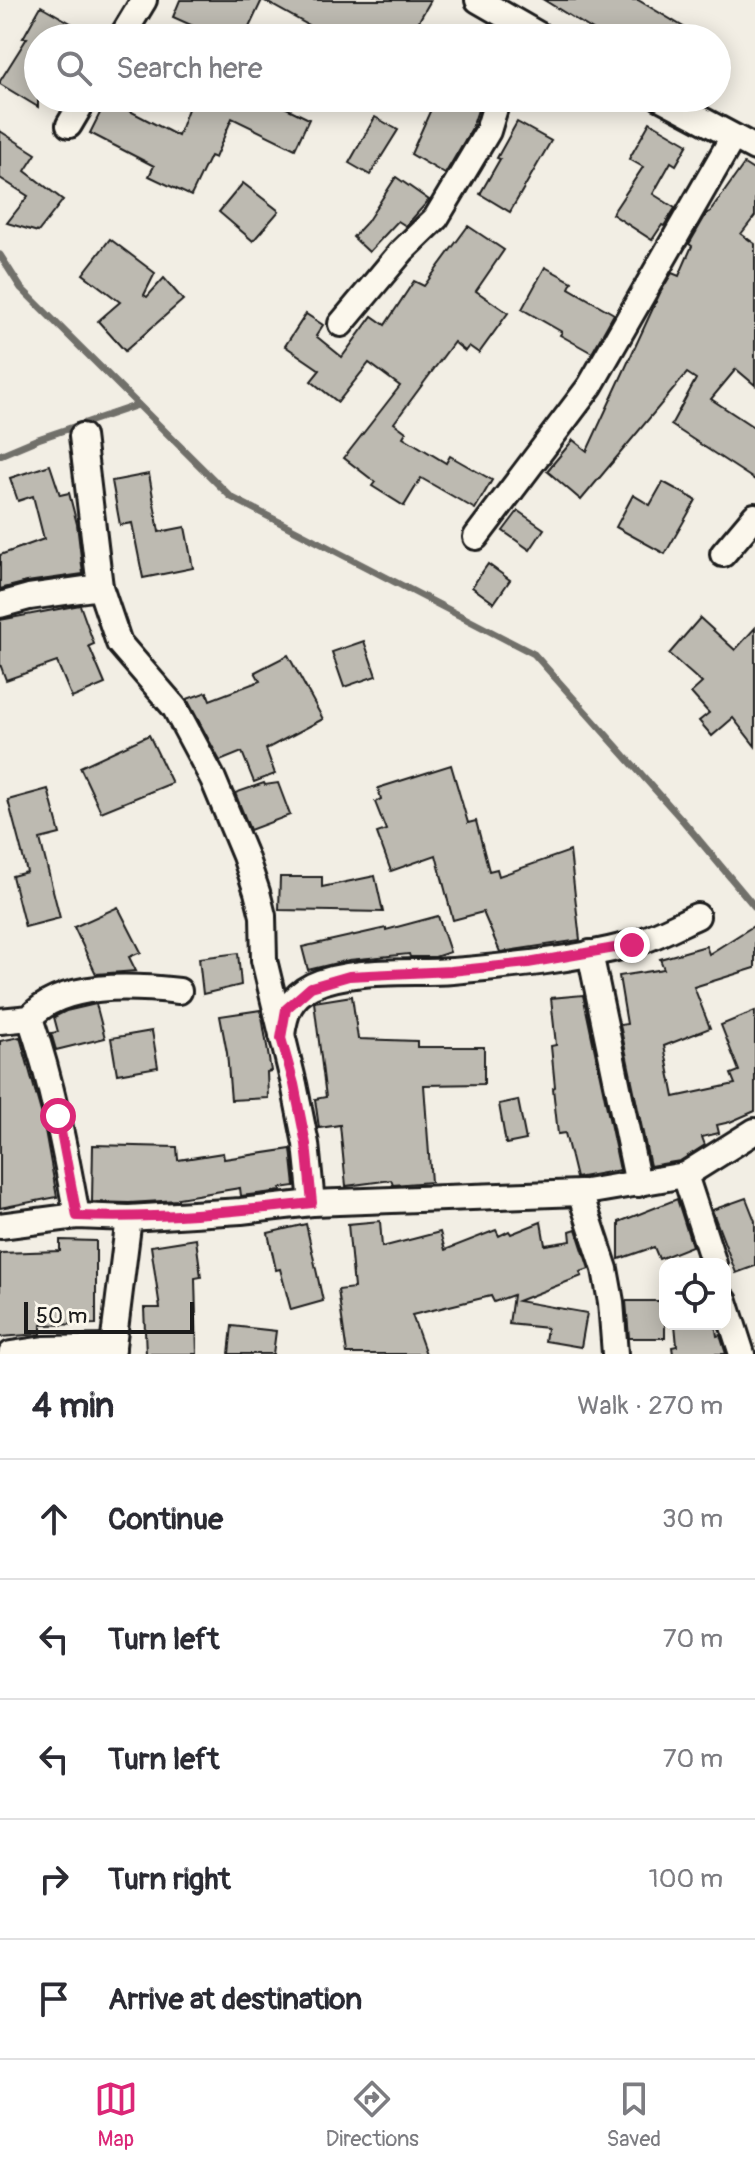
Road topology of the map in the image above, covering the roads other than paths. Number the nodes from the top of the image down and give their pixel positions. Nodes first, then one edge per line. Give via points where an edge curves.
1 (144, 0) edge
2 (478, 0) edge
3 (129, 24) edge
4 (518, 24) edge
5 (77, 112) edge
6 (494, 112) edge
7 (687, 112) edge
8 (69, 125) dead end
9 (744, 143) edge
10 (341, 324) dead end
11 (82, 436) dead end
12 (755, 516) edge
13 (476, 537) dead end
14 (723, 554) dead end
15 (100, 587) junction
16 (0, 605) edge
17 (697, 916) dead end
18 (590, 953) junction
19 (179, 991) dead end
20 (30, 1018) junction
21 (0, 1021) edge
22 (281, 1038) junction
23 (755, 1131) edge
24 (685, 1175) junction
25 (638, 1184) junction
26 (580, 1193) junction
27 (312, 1203) junction
28 (77, 1216) junction
29 (129, 1218) junction
30 (0, 1226) edge
31 (712, 1258) edge
32 (731, 1320) edge
33 (112, 1351) edge
34 (11, 1354) edge
35 (615, 1354) edge
36 (742, 1354) edge

1 - 3 street
2 - 4 street
5 - 8 street
6 - 10 street via 488,131 436,218
7 - 9 street
9 - 13 street via 590,386
11 - 15 street
12 - 14 street
15 - 16 street
15 - 22 street via 119,643 175,708 245,856 263,916 264,960
17 - 18 street via 632,945
18 - 22 street via 451,971 349,976 311,987 286,1009
18 - 25 street
19 - 20 street via 138,987 67,994 41,1005
20 - 21 street
20 - 28 street via 47,1067
22 - 27 street via 303,1129
23 - 24 street
24 - 25 street
24 - 31 street
25 - 26 street
26 - 27 street
26 - 35 street via 605,1269
27 - 29 street
28 - 29 street
28 - 30 street
29 - 33 street
32 - 36 street
33 - 34 street via 44,1349

